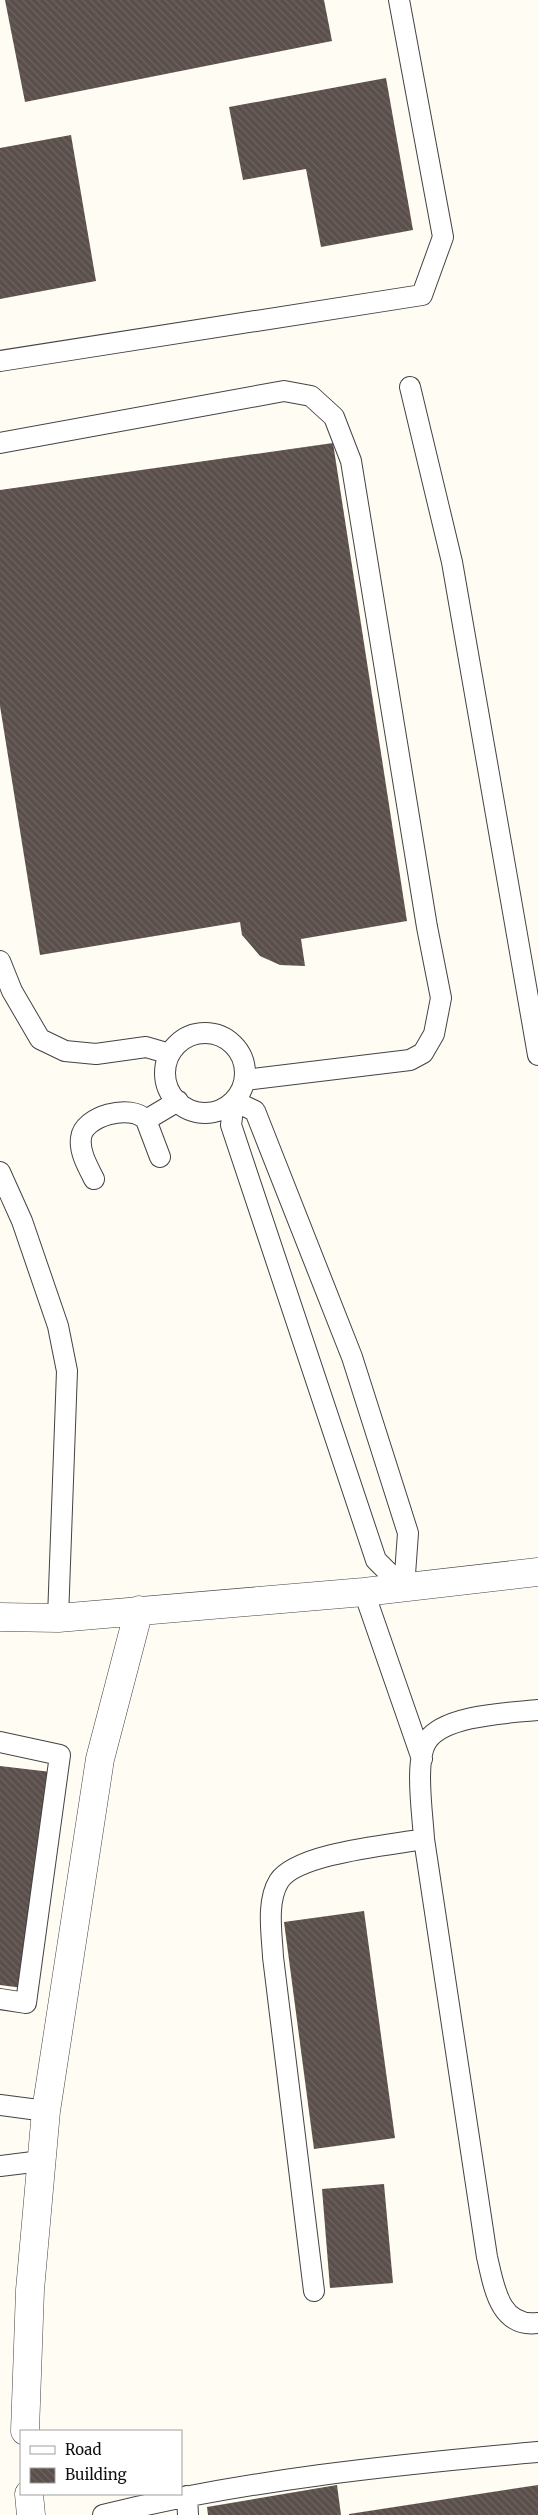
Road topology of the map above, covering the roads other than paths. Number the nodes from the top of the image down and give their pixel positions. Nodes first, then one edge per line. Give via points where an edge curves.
1 (399, 0) edge
2 (0, 361) edge
3 (410, 387) dead end
4 (0, 444) edge
5 (0, 961) edge
6 (170, 1054) junction
7 (538, 1055) edge
8 (245, 1080) junction
9 (178, 1101) junction
10 (234, 1101) junction
11 (146, 1120) junction
12 (160, 1157) dead end
13 (0, 1172) edge
14 (94, 1180) dead end
15 (538, 1572) edge
16 (404, 1588) junction
17 (364, 1592) junction
18 (138, 1610) junction
19 (0, 1618) edge
20 (58, 1618) junction
21 (538, 1710) edge
22 (0, 1742) edge
23 (422, 1759) junction
24 (424, 1839) junction
25 (0, 1999) edge
26 (0, 2105) edge
27 (46, 2111) junction
28 (42, 2161) junction
29 (0, 2166) edge
30 (314, 2291) dead end
31 (538, 2323) edge
32 (25, 2430) edge
33 (538, 2452) edge
34 (29, 2495) edge
35 (187, 2505) edge
36 (31, 2515) edge
37 (103, 2515) edge

1 - 2 lane via 443,236 422,295
3 - 7 lane via 452,562
4 - 8 lane via 284,391 311,396 334,417 350,461 441,998 434,1034 423,1053 410,1060
5 - 6 lane via 12,991 40,1039 65,1051 96,1054 146,1047
6 - 8 lane via 189,1036 216,1034 230,1041 238,1050
6 - 9 lane via 165,1070 166,1081
8 - 10 lane
9 - 10 lane via 191,1110 206,1113 218,1111
9 - 11 lane
10 - 16 lane via 231,1125 376,1560
10 - 16 lane via 255,1110 352,1357 408,1533
11 - 12 lane
11 - 14 lane via 137,1113 113,1112 86,1127 80,1137 81,1148
13 - 20 lane via 22,1221 58,1326 67,1370
15 - 16 street
16 - 17 street
17 - 18 street
17 - 23 lane
18 - 20 street
18 - 27 street via 100,1759
19 - 20 street
21 - 23 lane via 474,1718 440,1729 426,1741
22 - 25 lane via 60,1755 26,2003
23 - 24 lane via 420,1790
24 - 30 lane via 312,1860 292,1868 279,1881 271,1904 273,1957
24 - 31 lane via 488,2258 498,2300 512,2318 527,2324
26 - 27 lane
27 - 28 street
28 - 29 lane
28 - 32 street via 30,2290
33 - 35 lane via 381,2466
34 - 36 street
35 - 37 lane

